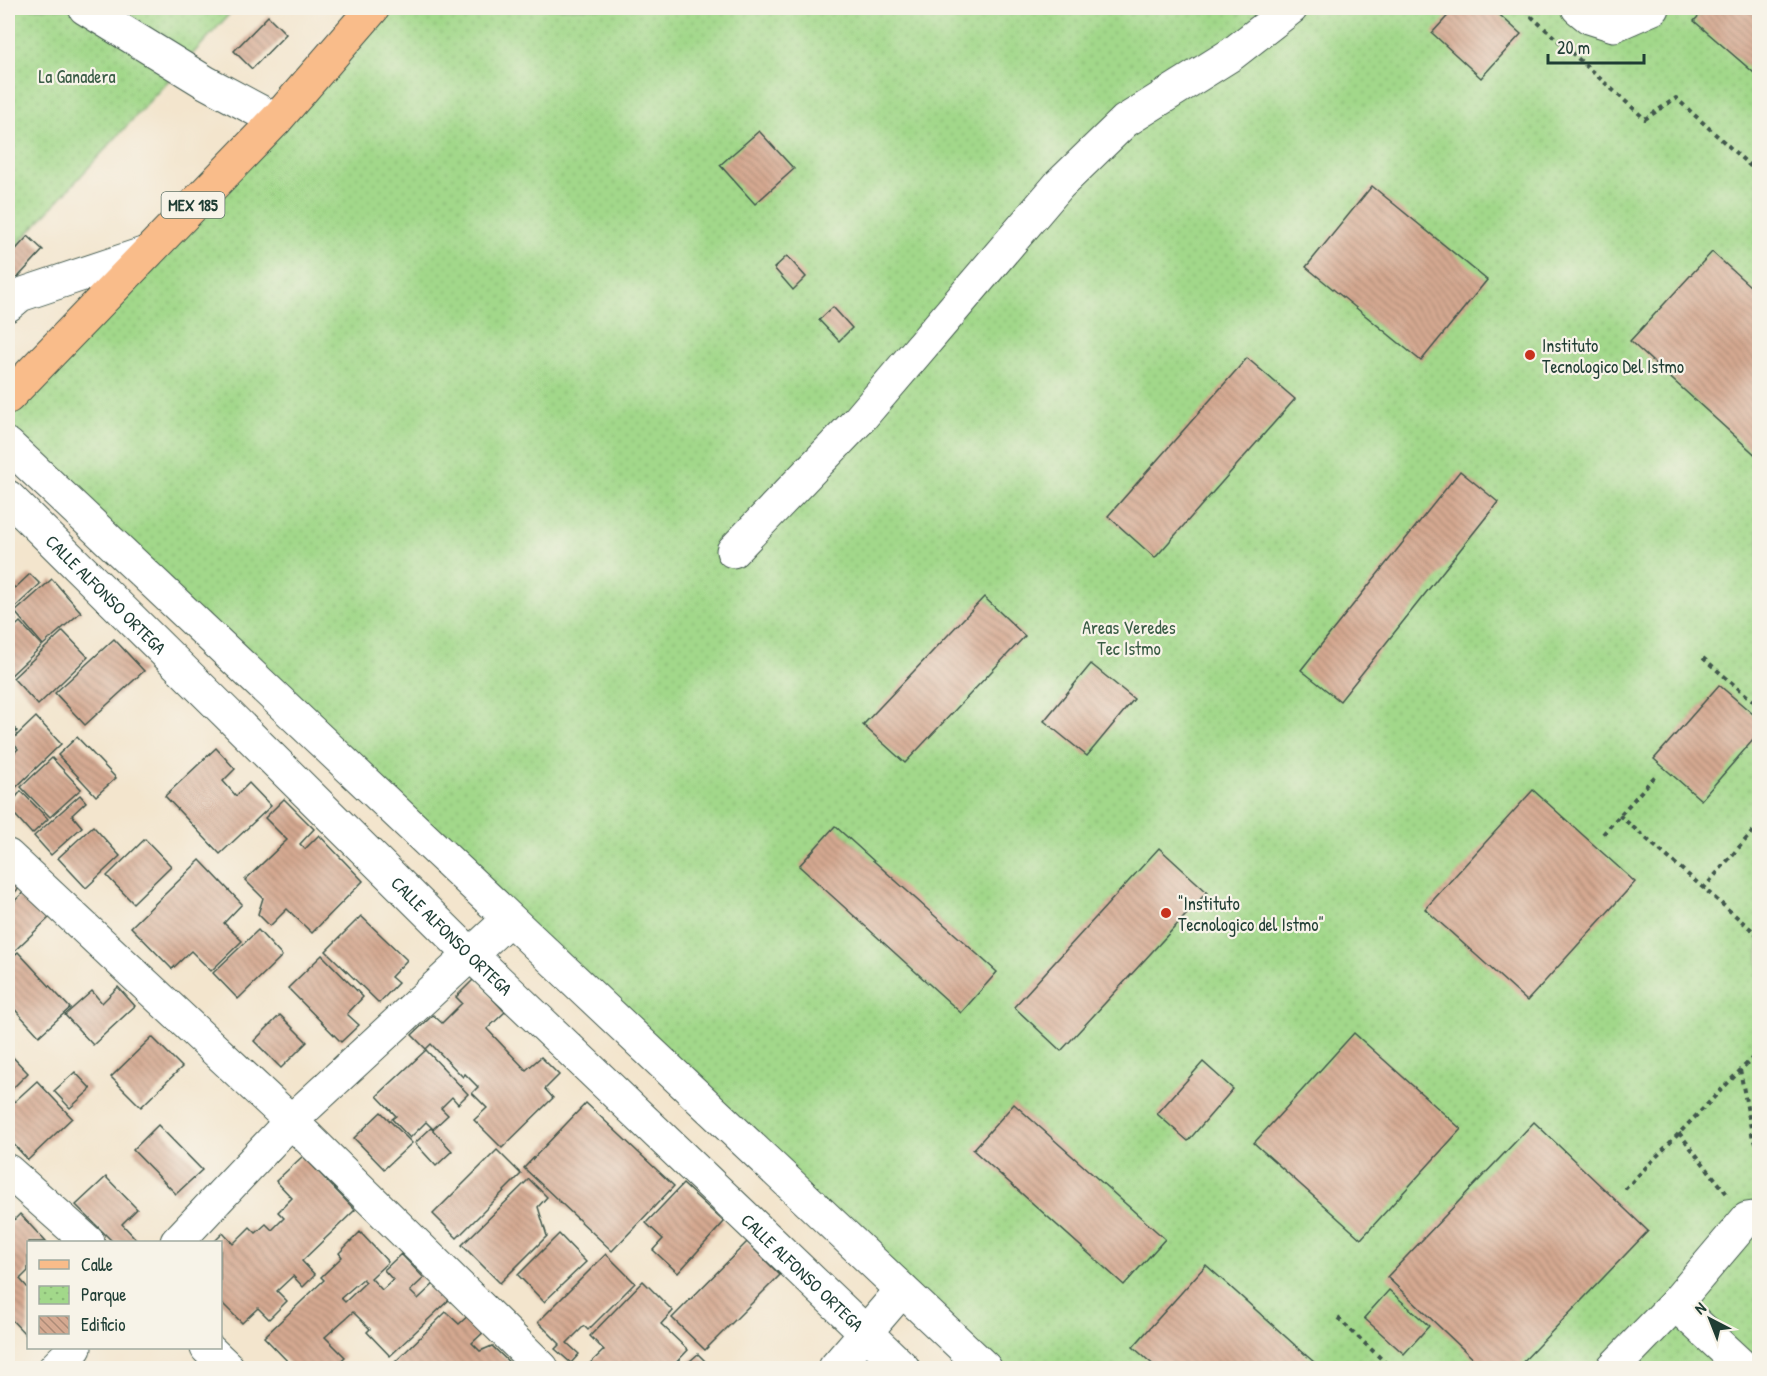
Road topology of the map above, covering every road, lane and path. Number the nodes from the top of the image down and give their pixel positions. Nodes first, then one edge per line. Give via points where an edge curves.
1 (85, 8) edge
2 (373, 8) edge
3 (1291, 8) edge
4 (1537, 8) edge
5 (1578, 8) edge
6 (1653, 8) edge
7 (276, 120) junction
8 (1760, 176) edge
9 (146, 253) junction
10 (8, 305) edge
11 (8, 397) edge
12 (8, 445) edge
13 (8, 497) edge
14 (733, 552) dead end
15 (1703, 658) dead end
16 (1760, 707) edge
17 (1657, 774) dead end
18 (1619, 815) junction
19 (1760, 823) edge
20 (1603, 834) dead end
21 (8, 856) edge
22 (1703, 889) junction
23 (508, 920) junction
24 (1760, 937) edge
25 (470, 954) junction
26 (1760, 1050) edge
27 (1740, 1070) junction
28 (291, 1121) junction
29 (1679, 1133) junction
30 (1760, 1146) edge
31 (8, 1171) edge
32 (1625, 1189) dead end
33 (1753, 1218) edge
34 (87, 1241) edge
35 (178, 1241) edge
36 (902, 1290) junction
37 (1676, 1304) junction
38 (1338, 1318) dead end
39 (864, 1334) junction
40 (73, 1349) edge
41 (209, 1349) edge
42 (1760, 1355) edge
43 (55, 1368) edge
44 (228, 1368) edge
45 (542, 1368) edge
46 (835, 1368) edge
47 (903, 1368) edge
48 (985, 1368) edge
49 (1391, 1368) edge
50 (1612, 1368) edge
51 (1746, 1368) edge

1 - 7 street via 205,82
2 - 7 main road, MEX 185
3 - 14 street via 1232,54 1125,121 1108,137 1059,185 858,421
4 - 8 path via 1532,17 1645,119 1676,98
5 - 6 street via 1589,17 1614,25
7 - 9 main road, MEX 185
9 - 10 street via 20,295
9 - 11 main road, MEX 185
12 - 23 street
13 - 25 street, CALLE ALFONSO ORTEGA
15 - 16 path
17 - 18 path
18 - 20 path
18 - 22 path
19 - 22 path
21 - 28 street
22 - 24 path
23 - 25 street
23 - 36 street
25 - 28 street
25 - 39 street, CALLE ALFONSO ORTEGA
26 - 27 path
27 - 29 path
27 - 30 path via 1753,1139
28 - 35 street
28 - 45 street
29 - 32 path
29 - 33 path
31 - 34 street
33 - 37 street
36 - 39 street
36 - 48 street
37 - 50 street
37 - 51 street
38 - 49 path
39 - 46 street
39 - 47 street, CALLE ALFONSO ORTEGA
40 - 43 street
41 - 44 street
42 - 51 street

